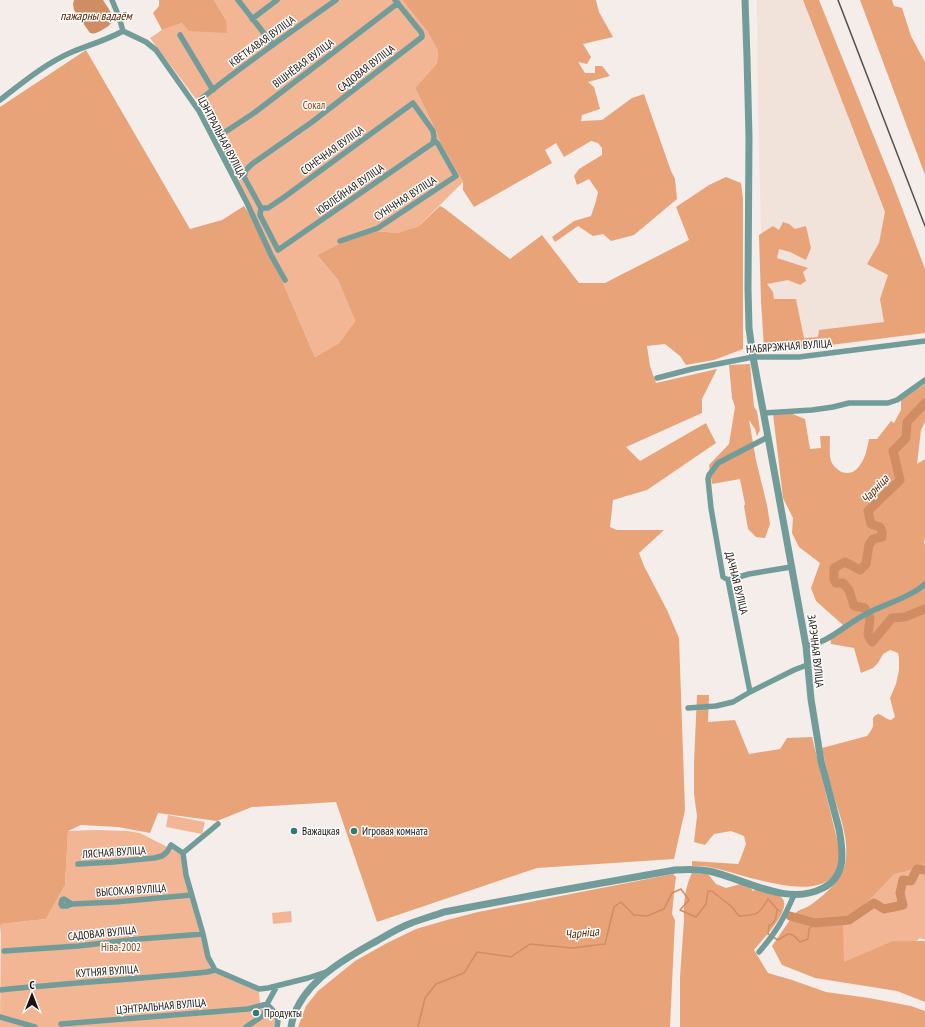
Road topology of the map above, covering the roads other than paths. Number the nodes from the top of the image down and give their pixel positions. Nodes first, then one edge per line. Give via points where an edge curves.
1 (112, 0) edge
2 (238, 0) edge
3 (278, 0) edge
4 (336, 0) edge
5 (745, 0) edge
6 (396, 2) edge
7 (252, 19) junction
8 (123, 31) junction
9 (180, 35) dead end
10 (273, 45) junction
11 (213, 90) junction
12 (0, 100) edge
13 (219, 136) junction
14 (433, 142) junction
15 (244, 177) junction
16 (256, 199) junction
17 (247, 203) junction
18 (261, 208) junction
19 (340, 241) dead end
20 (285, 280) dead end
21 (925, 341) edge
22 (753, 357) junction
23 (657, 378) dead end
24 (925, 380) edge
25 (764, 413) junction
26 (768, 437) junction
27 (792, 567) junction
28 (728, 580) junction
29 (925, 584) edge
30 (806, 646) junction
31 (808, 665) junction
32 (750, 692) junction
33 (688, 708) dead end
34 (218, 824) dead end
35 (183, 853) junction
36 (78, 864) dead end
37 (191, 895) junction
38 (794, 895) junction
39 (72, 904) dead end
40 (203, 934) junction
41 (4, 951) dead end
42 (759, 952) dead end
43 (215, 970) junction
44 (328, 971) junction
45 (277, 986) junction
46 (0, 990) edge
47 (264, 1005) junction
48 (0, 1017) edge
49 (61, 1024) dead end
50 (35, 1027) edge
51 (246, 1027) edge
52 (277, 1027) edge
53 (291, 1027) edge

1 - 8 street
2 - 7 street
3 - 7 street
4 - 10 street, КВЕТКАВАЯ ВУЛІЦА
5 - 22 street, ЗАРЭЧНАЯ ВУЛІЦА via 749,137 748,289
6 - 13 street, ВІШНЁВАЯ ВУЛІЦА via 254,113
6 - 15 street, САДОВАЯ ВУЛІЦА via 421,32 422,37 312,122 252,164
7 - 10 street
8 - 12 street via 54,62
8 - 17 street, ЦЭНТРАЛЬНАЯ ВУЛІЦА via 146,42 160,55 199,111
9 - 11 street
10 - 11 street, КВЕТКАВАЯ ВУЛІЦА
11 - 13 street, КВЕТКАВАЯ ВУЛІЦА via 201,100
13 - 15 street via 238,173
14 - 18 street, СОНЕЧНАЯ ВУЛІЦА via 433,131 413,103 283,198 268,208
14 - 18 street, ЮБІЛЕЙНАЯ ВУЛІЦА via 278,250 260,215
14 - 19 street, СУНІЧНАЯ ВУЛІЦА via 438,144 456,176 378,228
15 - 16 street
16 - 17 street
16 - 18 street
17 - 20 street, ЦЭНТРАЛЬНАЯ ВУЛІЦА
21 - 22 street, НАБЯРЭЖНАЯ ВУЛІЦА via 799,356
22 - 23 street, НАБЯРЭЖНАЯ ВУЛІЦА
22 - 25 street, ЗАРЭЧНАЯ ВУЛІЦА
24 - 25 street via 897,400 888,403 849,403 812,410
25 - 26 street, ЗАРЭЧНАЯ ВУЛІЦА
26 - 27 street, ЗАРЭЧНАЯ ВУЛІЦА
26 - 28 street, ДАЧНАЯ ВУЛІЦА via 722,460 708,479 723,577
27 - 28 street
27 - 30 street, ЗАРЭЧНАЯ ВУЛІЦА
28 - 32 street, ДАЧНАЯ ВУЛІЦА
29 - 30 street via 866,614 816,644
30 - 31 street, ЗАРЭЧНАЯ ВУЛІЦА
31 - 32 street
31 - 38 street, ЗАРЭЧНАЯ ВУЛІЦА via 821,762 839,829 843,859 837,876 826,887 817,892
32 - 33 street via 733,702
34 - 35 street
35 - 36 street, ЛЯСНАЯ ВУЛІЦА via 171,845 162,856 154,858
35 - 37 street
37 - 39 street, ВЫСОКАЯ ВУЛІЦА
37 - 40 street
38 - 42 street via 774,934
38 - 44 street, ЗАРЭЧНАЯ ВУЛІЦА via 763,889 708,871 676,870 477,905 429,917 390,933
40 - 41 street, САДОВАЯ ВУЛІЦА
40 - 43 street via 208,957
43 - 45 street via 259,989
43 - 46 street, КУТНЯЯ ВУЛІЦА
44 - 45 street
44 - 53 street, ЗАРЭЧНАЯ ВУЛІЦА via 302,999 293,1016
45 - 47 street
47 - 49 street, ЦЭНТРАЛЬНАЯ ВУЛІЦА via 248,1009
47 - 51 street via 264,1015
47 - 52 street via 275,1012
48 - 50 street

